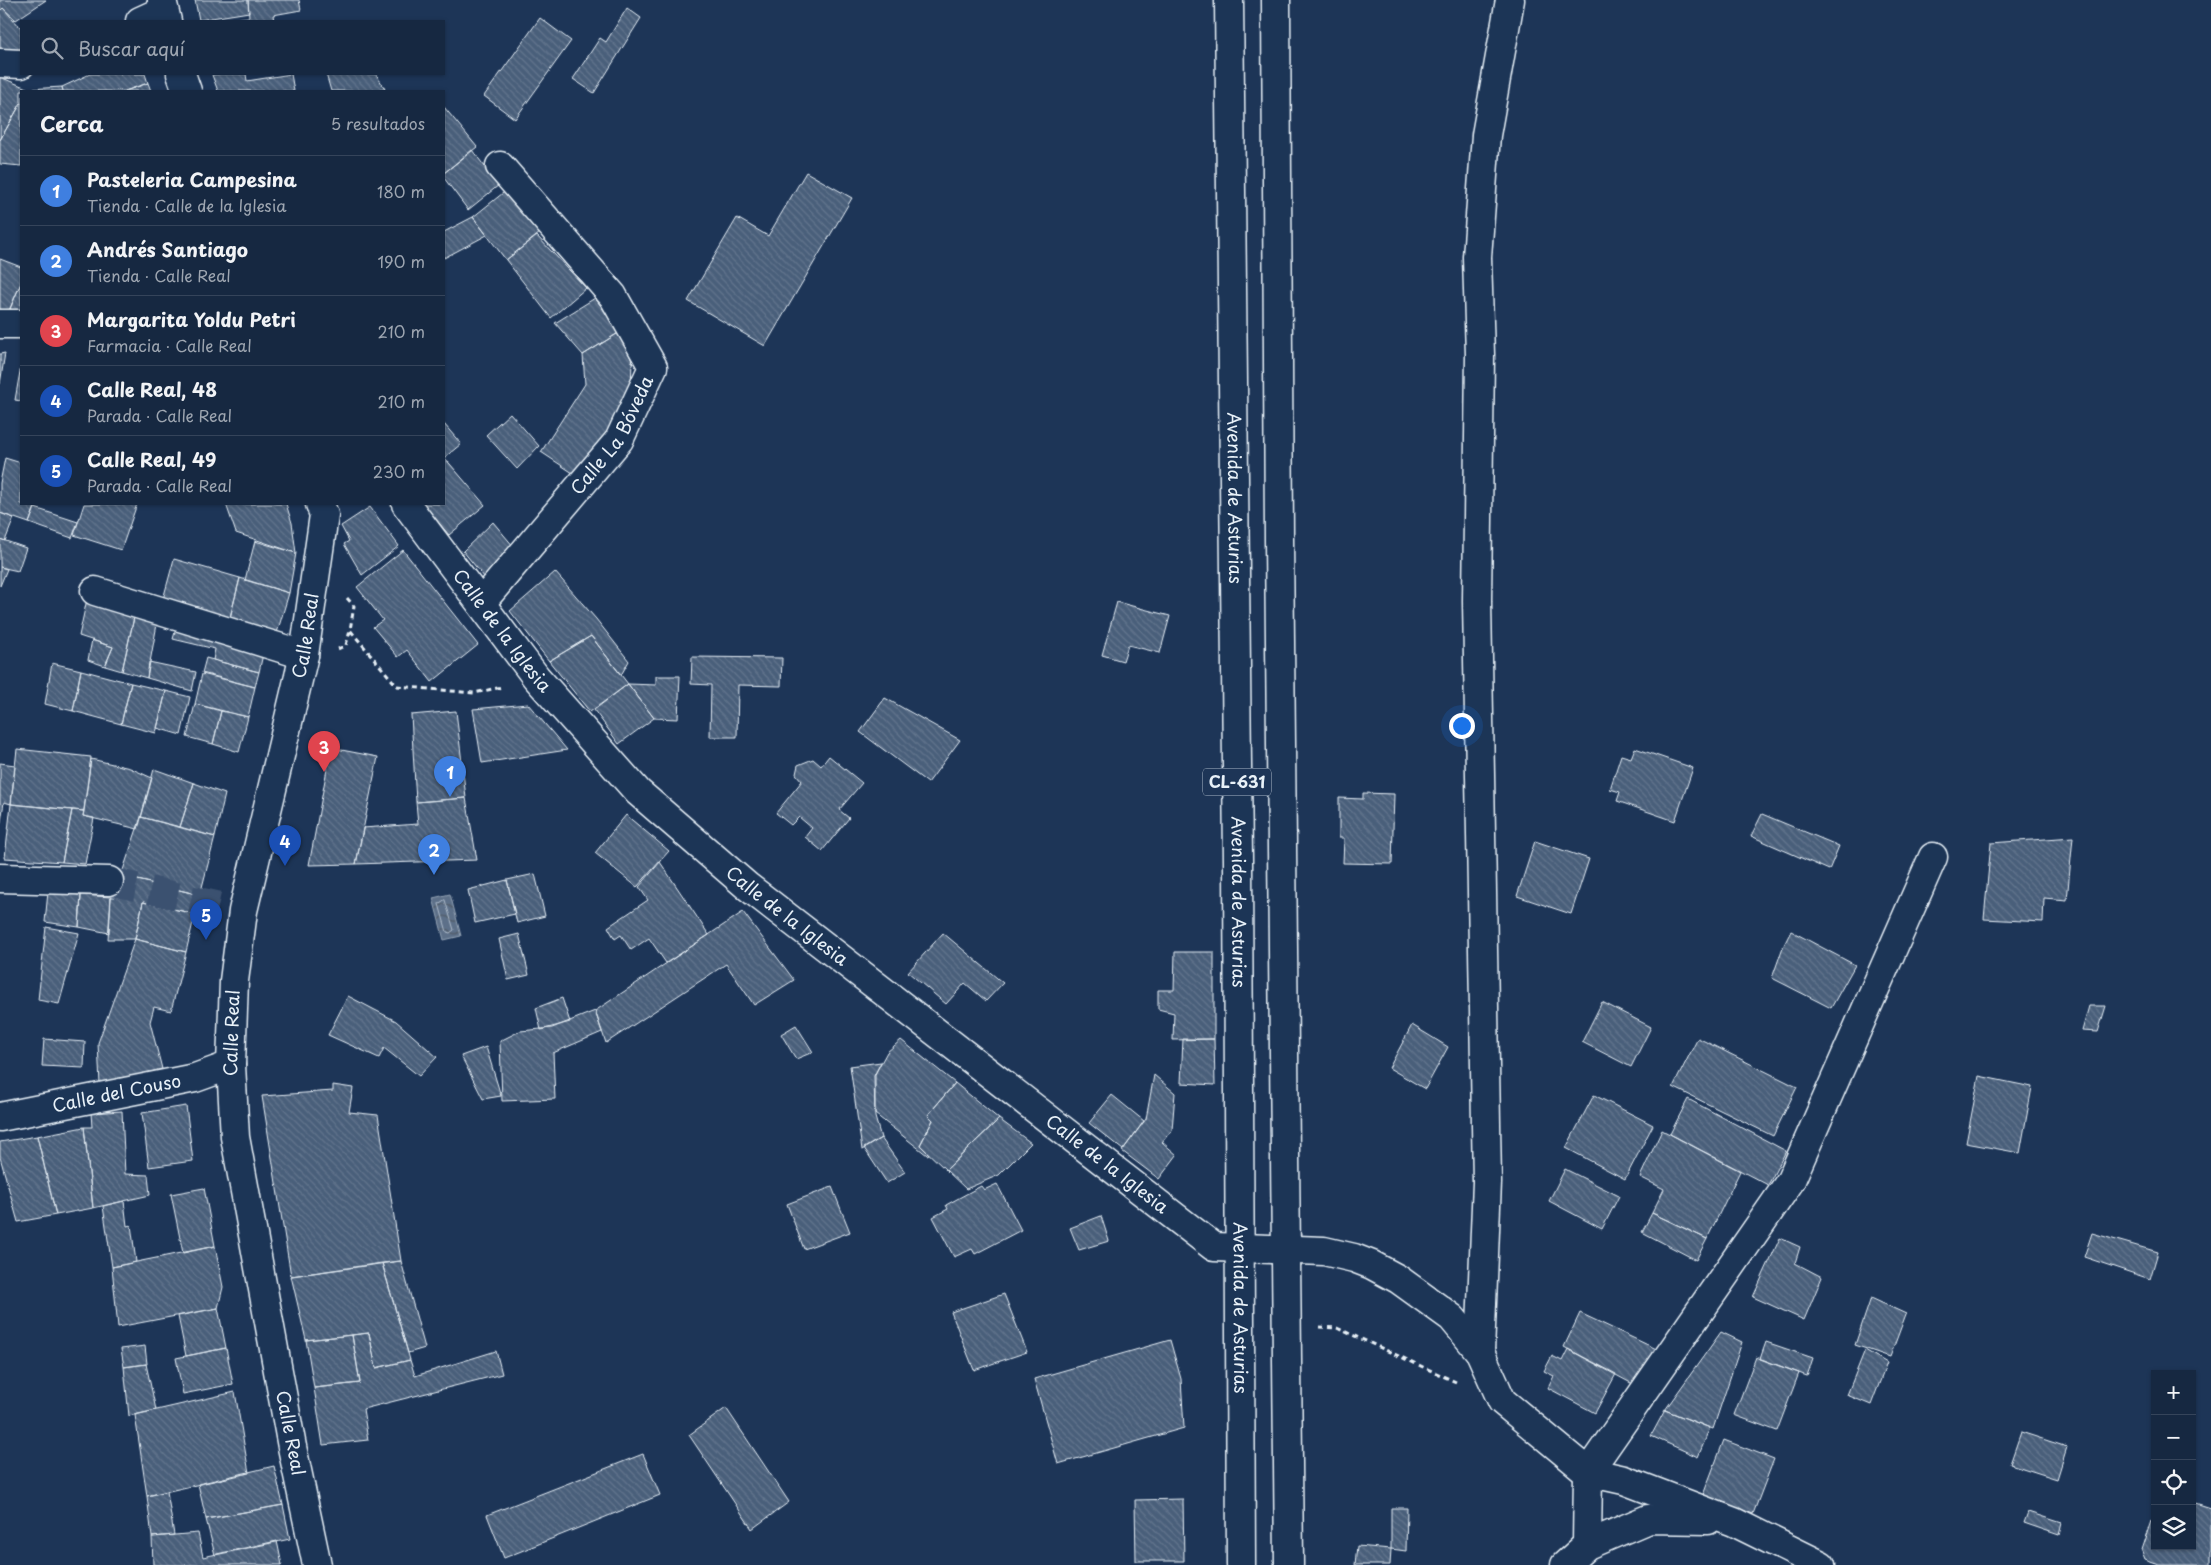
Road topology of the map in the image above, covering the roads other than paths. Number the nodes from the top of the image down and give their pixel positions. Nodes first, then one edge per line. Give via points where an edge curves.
1 (1229, 0) edge
2 (1276, 0) edge
3 (1510, 0) edge
4 (165, 10) edge
5 (142, 20) edge
6 (0, 63) edge
7 (20, 64) edge
8 (181, 75) edge
9 (187, 90) edge
10 (500, 166) dead end
11 (0, 324) edge
12 (20, 324) edge
13 (320, 505) edge
14 (407, 505) edge
15 (95, 591) dead end
16 (482, 604) junction
17 (304, 655) junction
18 (1933, 857) dead end
19 (0, 878) edge
20 (109, 881) tunnel mouth
21 (231, 1064) junction
22 (0, 1117) edge
23 (1239, 1247) junction
24 (1286, 1251) junction
25 (1480, 1352) junction
26 (1588, 1472) junction
27 (1734, 1522) junction
28 (1588, 1545) junction
29 (1814, 1563) edge
30 (317, 1565) edge
31 (1241, 1565) edge
32 (1289, 1565) edge
33 (1565, 1565) edge

1 - 23 street, Avenida de Asturias / CL-631
2 - 24 street, CL-631
3 - 25 street via 1486,135 1477,257 1480,355 1477,601 1487,1182
4 - 5 street
6 - 7 street
8 - 9 street
10 - 16 street, Calle La Bóveda via 613,296 653,367 619,440
11 - 12 street
13 - 17 street, Calle Real via 324,516
14 - 16 street, Calle de la Iglesia
15 - 17 street
16 - 23 street, Calle de la Iglesia via 536,677 638,792 747,886 1214,1247
17 - 21 street, Calle Real via 243,911 234,981
18 - 26 street via 1791,1180
19 - 20 street
21 - 22 street, Calle del Couso via 194,1078
21 - 30 street, Calle Real via 235,1137
23 - 24 street, Calle de la Iglesia
23 - 31 street, Avenida de Asturias / CL-631
24 - 25 street, Calle de la Iglesia via 1324,1252 1354,1258 1398,1279 1452,1318
24 - 32 street, CL-631
25 - 26 street via 1502,1401
26 - 27 street via 1624,1480
26 - 28 street
27 - 28 street via 1692,1518 1648,1519
27 - 29 street
28 - 33 street

